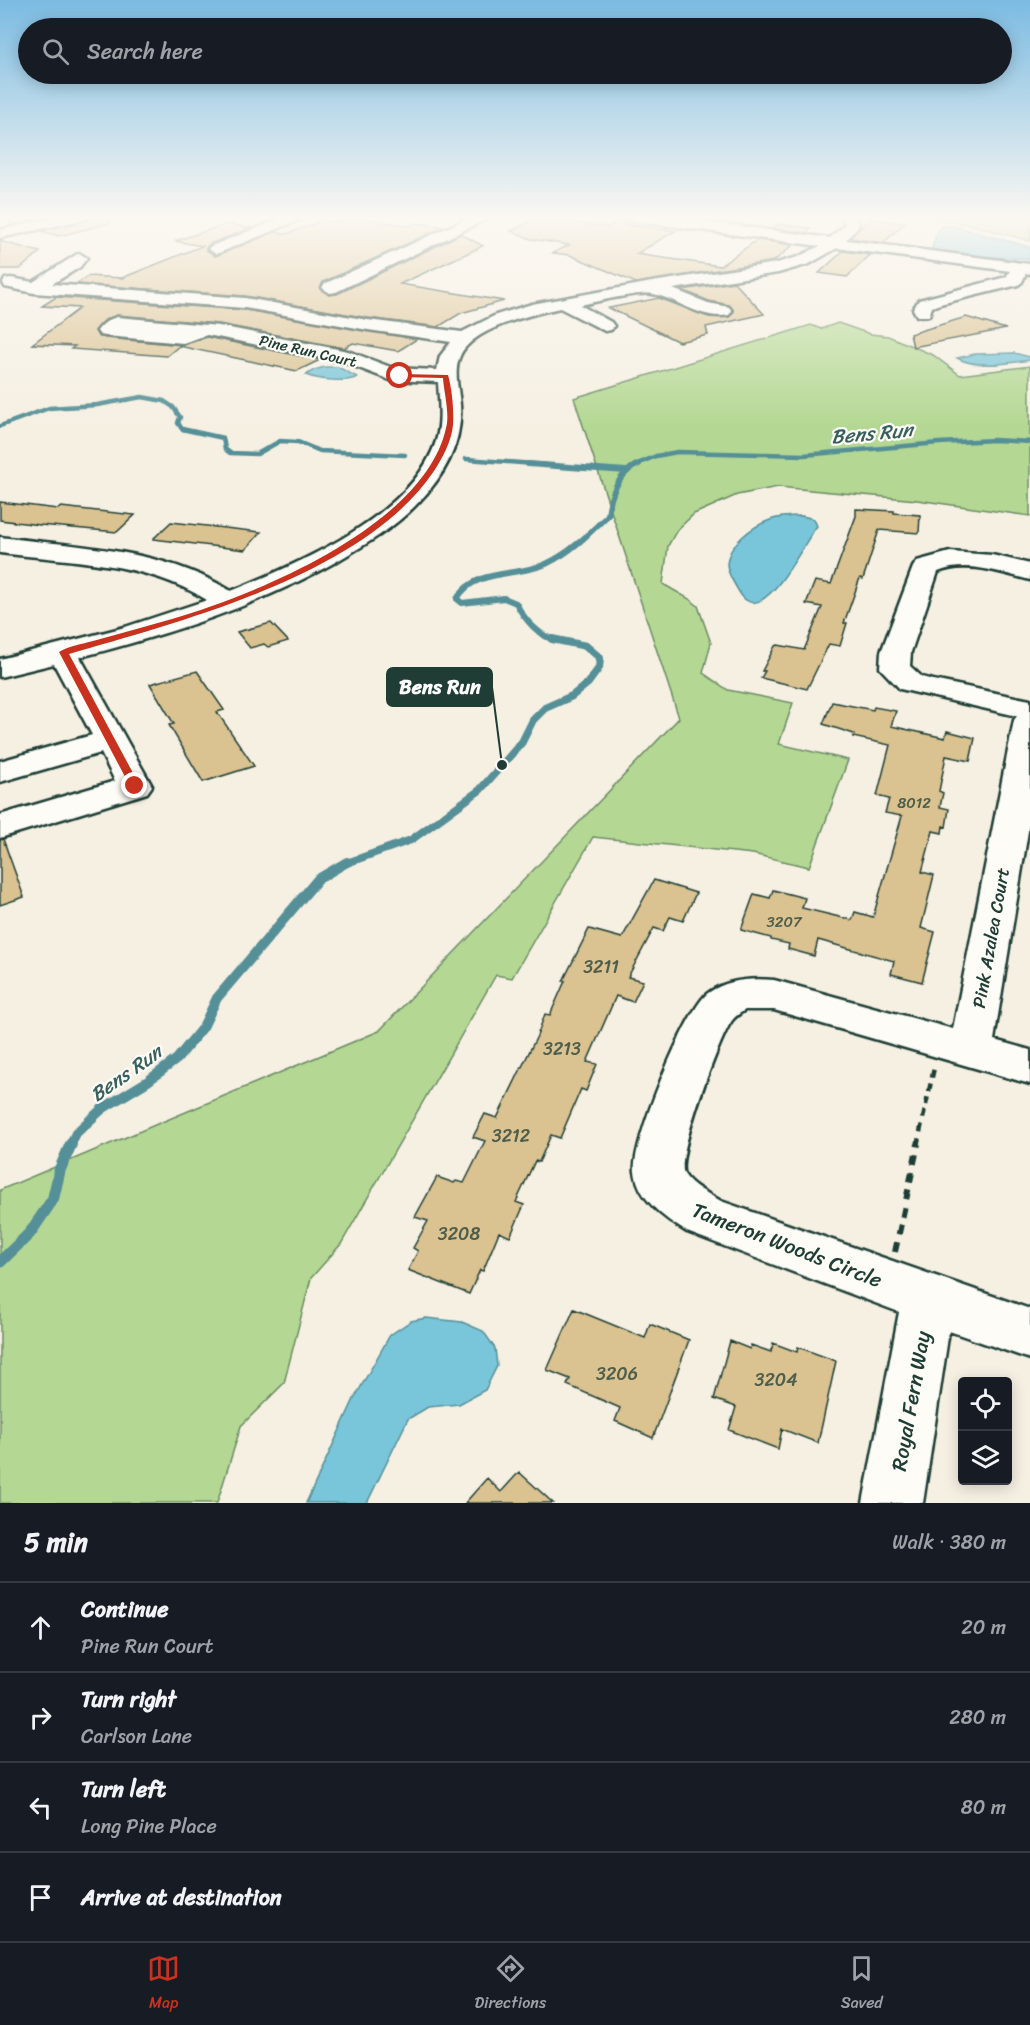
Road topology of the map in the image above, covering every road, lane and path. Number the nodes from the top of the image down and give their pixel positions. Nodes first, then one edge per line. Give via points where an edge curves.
1 (25, 286) edge
2 (37, 286) edge
3 (334, 286) edge
4 (599, 286) edge
5 (657, 286) edge
6 (991, 286) edge
7 (652, 287) junction
8 (34, 288) junction
9 (330, 288) dead end
10 (616, 294) junction
11 (563, 303) junction
12 (723, 311) dead end
13 (923, 312) dead end
14 (605, 326) dead end
15 (205, 329) dead end
16 (466, 338) junction
17 (446, 376) junction
18 (0, 545) edge
19 (1030, 573) edge
20 (230, 602) junction
21 (63, 652) junction
22 (0, 668) edge
23 (1030, 710) edge
24 (1030, 720) edge
25 (111, 740) junction
26 (0, 772) edge
27 (0, 826) edge
28 (955, 1046) junction
29 (1030, 1067) edge
30 (908, 1292) junction
31 (1030, 1334) edge
32 (893, 1503) edge

1 - 8 street
2 - 8 street
3 - 9 street
4 - 10 street
5 - 7 street
6 - 13 street via 934,300 925,304
7 - 10 street
7 - 12 street
8 - 16 street via 245,303
10 - 11 street
11 - 14 street
11 - 16 street via 509,316
15 - 17 street, Pine Run Court via 348,357 390,374
16 - 17 street via 448,357
17 - 20 street via 450,426 446,445 423,483 371,530 284,579
18 - 20 street via 143,564 199,583
19 - 23 street via 963,559 926,567 896,652 895,668 911,683 927,688
20 - 21 street
21 - 22 street
21 - 25 street
24 - 28 street, Pink Azalea Court
25 - 26 street
25 - 27 street via 135,786
28 - 29 street, Tameron Woods Circle
28 - 30 path
28 - 30 street, Tameron Woods Circle via 774,995 737,996 720,1004 711,1017 660,1149 659,1172 672,1197 704,1217
30 - 31 street, Tameron Woods Circle
30 - 32 street, Royal Fern Way

